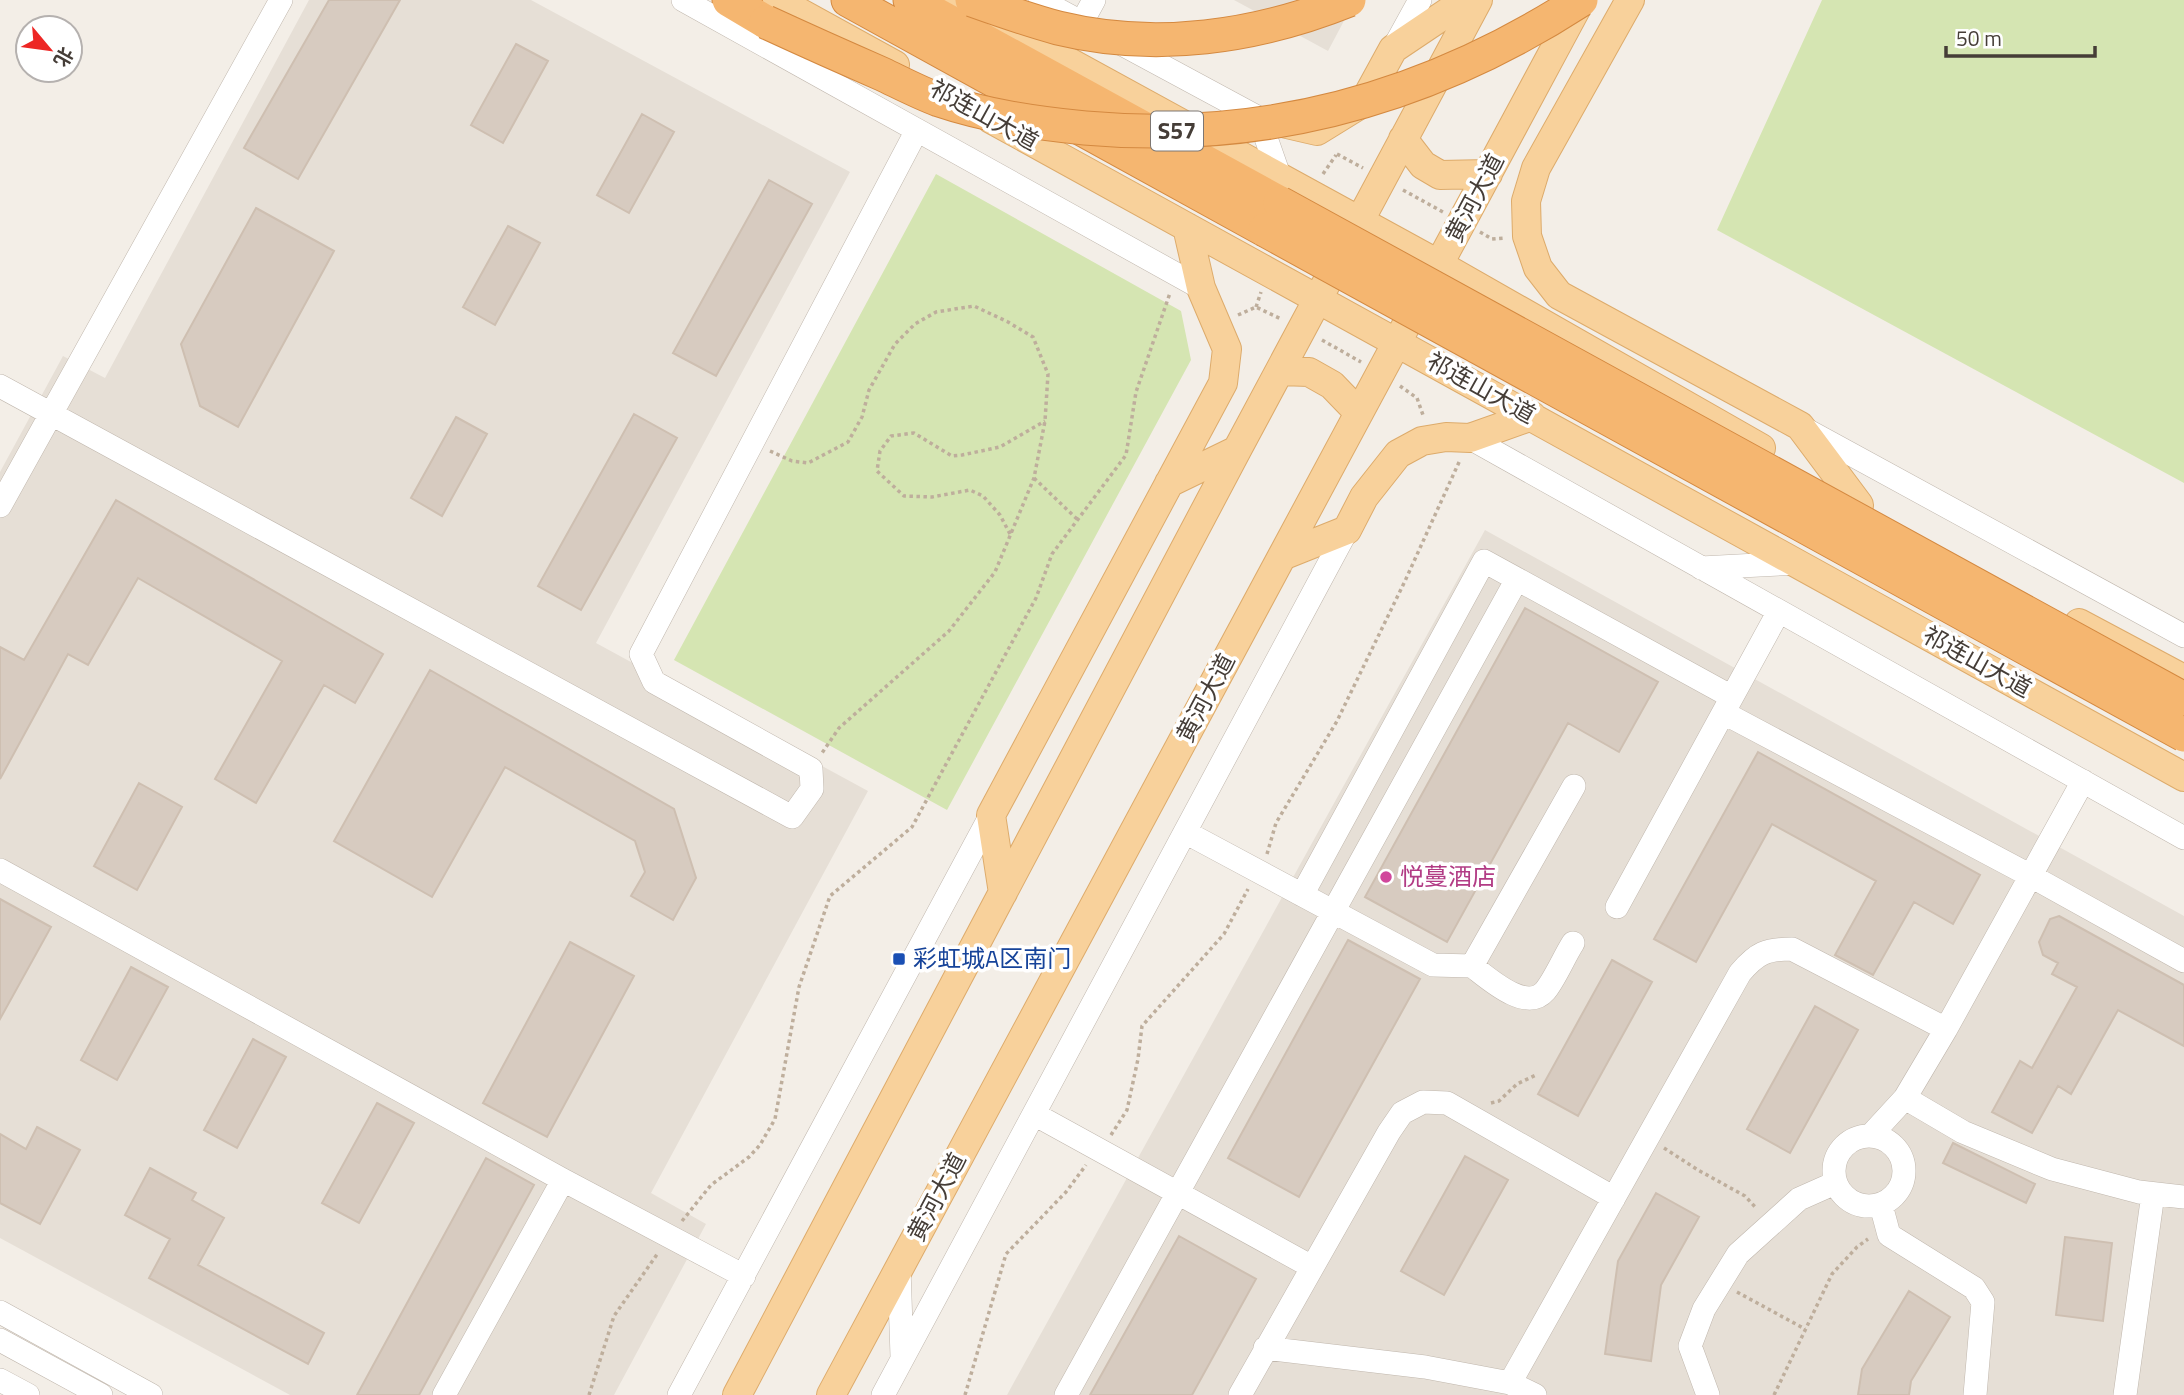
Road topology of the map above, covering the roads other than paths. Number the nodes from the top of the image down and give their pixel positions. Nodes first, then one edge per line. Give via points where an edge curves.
1 (281, 0) edge
2 (683, 0) edge
3 (729, 0) edge
4 (777, 0) edge
5 (848, 0) edge
6 (910, 0) edge
7 (956, 0) edge
8 (972, 0) edge
9 (1040, 0) edge
10 (1094, 0) edge
11 (1349, 0) edge
12 (1420, 0) edge
13 (1466, 0) edge
14 (1478, 0) edge
15 (1581, 0) edge
16 (1630, 0) edge
17 (1082, 22) junction
18 (1393, 49) junction
19 (1591, 74) junction
20 (1258, 118) junction
21 (917, 130) junction
22 (1509, 135) junction
23 (1404, 139) junction
24 (1488, 174) junction
25 (1280, 178) junction
26 (1359, 221) junction
27 (1187, 227) junction
28 (1440, 265) junction
29 (1200, 288) junction
30 (1318, 299) junction
31 (1397, 342) junction
32 (1280, 371) junction
33 (0, 386) edge
34 (1359, 413) junction
35 (50, 415) junction
36 (1532, 416) junction
37 (1800, 426) junction
38 (1470, 439) junction
39 (1237, 450) junction
40 (1168, 484) junction
41 (1859, 505) junction
42 (0, 506) edge
43 (1347, 530) junction
44 (1282, 556) junction
45 (1797, 563) junction
46 (1701, 568) junction
47 (1517, 579) junction
48 (1779, 611) junction
49 (2184, 636) edge
50 (2184, 679) edge
51 (2184, 699) edge
52 (1728, 705) junction
53 (2184, 735) edge
54 (2184, 777) edge
55 (2083, 781) junction
56 (1574, 786) dead end
57 (991, 815) junction
58 (1185, 832) junction
59 (2184, 838) edge
60 (0, 870) edge
61 (2031, 876) junction
62 (1003, 893) junction
63 (1302, 895) junction
64 (1617, 907) dead end
65 (1333, 912) junction
66 (1573, 943) dead end
67 (2184, 961) edge
68 (1472, 966) junction
69 (1946, 1029) junction
70 (1905, 1098) junction
71 (1034, 1114) junction
72 (1871, 1135) junction
73 (563, 1180) junction
74 (1835, 1183) junction
75 (1178, 1193) junction
76 (2153, 1194) junction
77 (2184, 1197) edge
78 (1614, 1198) junction
79 (1884, 1215) junction
80 (1312, 1267) junction
81 (899, 1268) junction
82 (744, 1276) junction
83 (0, 1312) edge
84 (0, 1340) edge
85 (1265, 1348) junction
86 (902, 1360) junction
87 (0, 1380) edge
88 (1510, 1383) junction
89 (28, 1395) edge
90 (101, 1395) edge
91 (151, 1395) edge
92 (444, 1395) edge
93 (679, 1395) edge
94 (737, 1395) edge
95 (831, 1395) edge
96 (883, 1395) edge
97 (1066, 1395) edge
98 (1240, 1395) edge
99 (1535, 1395) edge
100 (1708, 1395) edge
101 (1975, 1395) edge
102 (2125, 1395) edge

1 - 35 street
2 - 21 street
3 - 15 highway, S57, bridge via 766,22 939,100 1064,126 1149,131 1277,121 1371,100 1462,67
4 - 27 main road, 祁连山大道
5 - 53 highway, bridge
6 - 51 highway, bridge
7 - 25 main road
8 - 11 highway, bridge via 1060,28 1171,39 1245,32
9 - 17 street
10 - 17 street
12 - 18 street
13 - 18 main road
14 - 23 main road
15 - 22 main road, 黄河大道
16 - 19 main road
17 - 20 street
18 - 20 main road via 1364,102 1317,131
19 - 22 main road
19 - 37 main road via 1536,168 1527,201 1527,236 1538,268 1559,296
20 - 25 street
21 - 29 street
21 - 35 street via 641,653 654,682 811,769 812,789 792,817
22 - 24 main road, 黄河大道
23 - 24 main road via 1423,165 1440,175
23 - 26 main road
24 - 28 main road, 黄河大道
25 - 26 main road
26 - 28 main road
26 - 30 main road
27 - 29 main road
27 - 30 main road, 祁连山大道
28 - 31 main road, 黄河大道
28 - 41 main road
29 - 40 main road via 1227,349 1223,383
30 - 31 main road, 祁连山大道
30 - 32 main road
31 - 34 main road, 黄河大道
31 - 36 main road, 祁连山大道
32 - 34 main road via 1309,372 1332,385
32 - 39 main road
33 - 35 street
34 - 44 main road, 黄河大道
35 - 42 street
36 - 38 main road
36 - 45 main road, 祁连山大道
37 - 41 main road
37 - 49 street
38 - 43 main road via 1422,441 1398,454 1364,497
38 - 46 street
39 - 40 main road
39 - 62 main road
40 - 57 main road
41 - 50 main road
43 - 44 main road
43 - 58 street
44 - 81 main road, 黄河大道
45 - 46 street
45 - 54 main road, 祁连山大道
46 - 48 street
47 - 52 street
47 - 63 street via 1484,561
47 - 65 street
48 - 52 street
48 - 55 street
52 - 61 street
52 - 64 street
55 - 59 street
55 - 61 street
56 - 68 street
57 - 62 main road
57 - 82 street
58 - 63 street
58 - 71 street
60 - 73 street
61 - 67 street
61 - 69 street
62 - 94 main road
63 - 65 street
65 - 68 street via 1433,965
65 - 75 street
66 - 68 street via 1544,992 1534,998 1522,999
69 - 70 street
69 - 78 street via 1792,949 1771,949 1752,958
70 - 72 street
70 - 76 street via 1964,1132 2052,1169
71 - 75 street
71 - 86 street
72 - 74 street via 1845,1145 1833,1170
72 - 79 street via 1895,1147 1905,1173
73 - 82 street
73 - 92 street
74 - 79 street via 1853,1203
74 - 100 street via 1799,1199 1738,1254 1704,1309 1690,1346
75 - 80 street
75 - 97 street
76 - 77 street
76 - 102 street
78 - 80 street via 1447,1103 1423,1102 1402,1113 1389,1132
78 - 88 street
79 - 101 street via 1889,1235 1974,1288 1983,1302
80 - 85 street
81 - 86 street
81 - 95 main road, 黄河大道
82 - 93 street
83 - 91 street
84 - 90 street
85 - 88 street via 1425,1367
85 - 98 street
86 - 96 street
87 - 89 street
88 - 99 street

